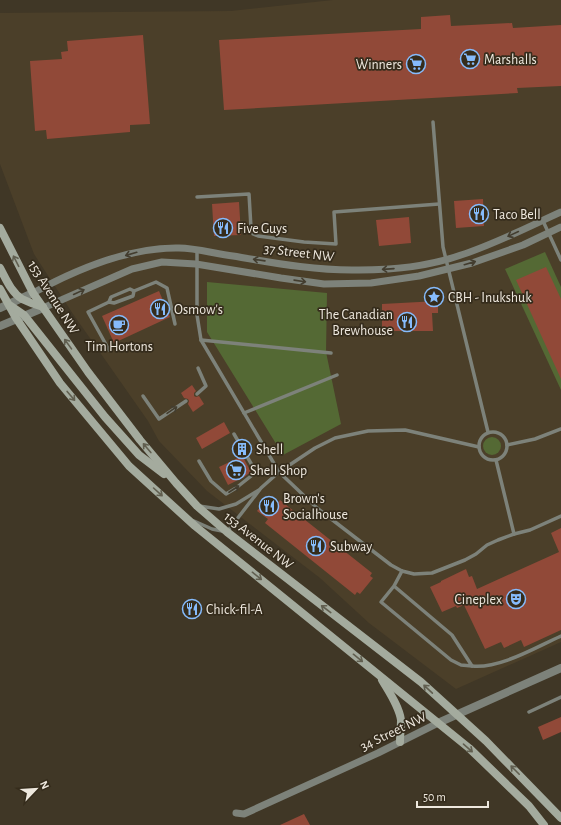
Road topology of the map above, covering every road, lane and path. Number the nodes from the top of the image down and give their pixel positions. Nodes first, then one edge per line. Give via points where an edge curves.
1 (432, 122) dead end
2 (197, 197) dead end
3 (439, 204) junction
4 (561, 212) edge
5 (543, 221) junction
6 (561, 227) edge
7 (0, 228) edge
8 (549, 233) junction
9 (197, 250) junction
10 (446, 260) junction
11 (561, 260) edge
12 (196, 264) junction
13 (0, 268) edge
14 (448, 269) junction
15 (0, 289) edge
16 (134, 291) junction
17 (33, 293) junction
18 (22, 299) junction
19 (109, 302) junction
20 (8, 304) junction
21 (0, 308) edge
22 (43, 308) junction
23 (20, 317) junction
24 (175, 324) dead end
25 (0, 326) edge
26 (201, 340) junction
27 (109, 350) dead end
28 (331, 353) dead end
29 (198, 368) dead end
30 (337, 375) dead end
31 (197, 394) dead end
32 (143, 396) dead end
33 (186, 401) dead end
34 (244, 413) junction
35 (560, 431) edge
36 (488, 432) junction
37 (234, 434) dead end
38 (507, 445) junction
39 (479, 447) junction
40 (496, 460) junction
41 (199, 461) dead end
42 (279, 472) junction
43 (176, 482) junction
44 (261, 488) junction
45 (197, 506) junction
46 (184, 516) junction
47 (561, 516) edge
48 (226, 532) junction
49 (514, 534) junction
50 (402, 571) junction
51 (394, 586) junction
52 (561, 636) edge
53 (472, 666) junction
54 (561, 668) edge
55 (380, 676) junction
56 (561, 697) edge
57 (529, 712) dead end
58 (457, 715) junction
59 (438, 723) junction
60 (400, 742) junction
61 (236, 813) dead end
62 (561, 818) edge
63 (544, 825) edge

1 - 3 lane
2 - 3 lane via 249,194 253,234 336,244 334,212
3 - 10 lane
4 - 5 street, 37 Street NW
5 - 8 lane
5 -> 10 street, 37 Street NW via 494,243
6 - 8 street, 37 Street NW
17 -> 7 main road, 153 Avenue NW
8 - 11 lane
14 -> 8 street, 37 Street NW via 499,254
10 -> 9 street, 37 Street NW via 402,268 359,270 310,267
9 - 12 lane
9 -> 17 street, 37 Street NW via 145,250 93,267
10 - 14 lane
12 -> 14 street, 37 Street NW via 324,284 371,283
22 -> 12 street, 37 Street NW via 118,274 146,265 162,262
12 - 26 lane via 196,316
13 - 18 main road via 11,288
14 - 36 lane
15 - 20 main road, 153 Avenue NW
16 - 19 lane via 132,296 114,303
16 - 19 lane via 130,288 111,297
16 - 24 lane via 156,282 167,288
17 - 18 street
17 - 22 main road, 153 Avenue NW
18 - 20 street
18 - 22 main road
19 - 27 lane via 88,312
20 - 21 street
20 - 23 main road, 153 Avenue NW
22 - 23 street
43 -> 22 main road, 153 Avenue NW via 88,372
23 - 25 street
23 - 43 main road via 138,455
23 -> 46 main road, 153 Avenue NW via 60,383 129,466
26 - 28 lane
26 - 34 lane
29 - 31 lane via 206,386
30 - 34 lane
32 -> 33 lane via 159,419
34 - 42 lane
35 - 38 lane
36 - 38 lane via 498,433 506,440
36 - 39 lane via 482,437
41 -> 37 lane via 211,481 226,494 236,488 256,472
38 - 40 lane via 504,455
39 - 40 lane via 487,459
39 - 42 lane via 405,430 368,431 335,438 304,454
40 - 49 lane
42 - 44 lane
42 - 50 lane via 317,508 384,561
43 - 45 main road, 153 Avenue NW
44 - 45 lane via 236,504 219,509
44 - 48 lane
45 - 48 main road, 153 Avenue NW
46 - 48 lane via 202,525
46 -> 55 main road, 153 Avenue NW
47 - 49 lane
58 -> 48 main road, 153 Avenue NW via 421,682
49 - 50 lane via 440,571 419,574
50 - 51 lane
51 - 53 lane via 452,635
51 - 53 lane via 381,602 451,660 461,665
52 - 53 lane via 495,664
54 - 58 street, 34 Street NW
55 - 59 main road, 153 Avenue NW
55 - 60 main road via 400,716
56 - 57 lane
58 - 59 street, 34 Street NW
62 -> 58 main road, 153 Avenue NW
59 - 60 street, 34 Street NW
59 -> 63 main road, 153 Avenue NW via 469,748 529,806
60 - 61 street, 34 Street NW via 244,814

